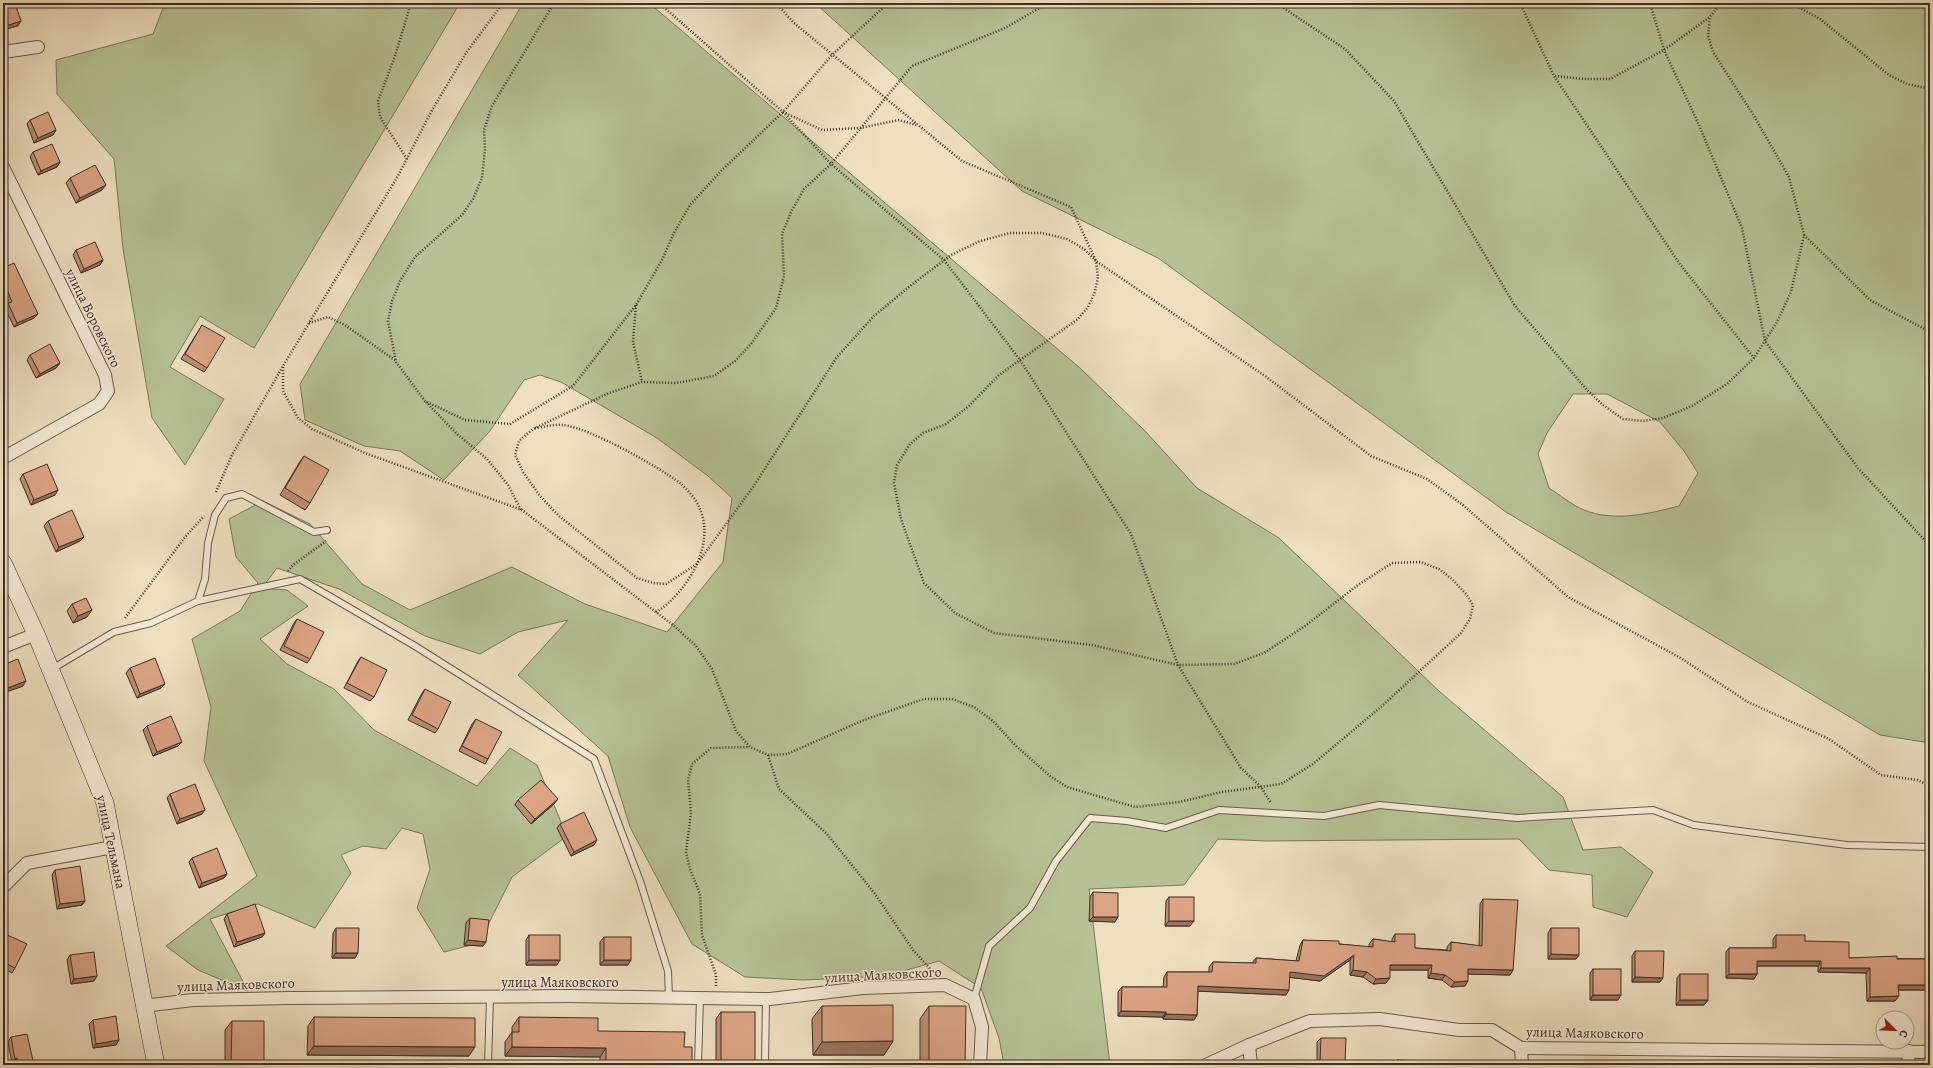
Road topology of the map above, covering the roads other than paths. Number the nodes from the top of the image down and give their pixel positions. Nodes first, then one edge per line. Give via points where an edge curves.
1 (38, 47) dead end
2 (3, 52) edge
3 (3, 167) edge
4 (3, 458) edge
5 (327, 530) dead end
6 (3, 563) edge
7 (198, 601) junction
8 (36, 634) junction
9 (3, 647) edge
10 (51, 670) junction
11 (113, 847) junction
12 (1930, 847) edge
13 (3, 887) edge
14 (490, 997) junction
15 (669, 998) junction
16 (700, 998) junction
17 (766, 999) junction
18 (974, 999) junction
19 (143, 1006) junction
20 (1249, 1045) junction
21 (1521, 1048) junction
22 (1909, 1051) junction
23 (1930, 1052) edge
24 (156, 1065) edge
25 (488, 1065) edge
26 (698, 1065) edge
27 (765, 1065) edge
28 (980, 1065) edge
29 (1206, 1065) edge
30 (1251, 1065) edge
31 (1522, 1065) edge
32 (1908, 1065) edge

1 - 2 street
3 - 4 street, улица Воровского via 105,375 108,391 99,404
5 - 7 lane via 314,532 242,494 226,498 215,515 208,543 205,579
6 - 8 street, улица Тельмана
7 - 10 lane via 151,622 114,632
7 - 15 lane via 300,579 415,646 594,759 640,881 668,971
8 - 9 street
8 - 10 street, улица Тельмана
10 - 11 street, улица Тельмана via 105,803
11 - 13 street via 27,863
11 - 19 street, улица Тельмана
12 - 18 lane via 1847,845 1694,825 1653,810 1517,818 1379,805 1324,816 1219,810 1166,828 1090,818 1056,861 1030,908 989,946
14 - 15 street, улица Маяковского
14 - 19 street, улица Маяковского via 193,1000
14 - 25 lane
15 - 16 street, улица Маяковского
16 - 17 street, улица Маяковского
16 - 26 lane
17 - 18 street, улица Маяковского via 863,988 945,984
17 - 27 lane
18 - 28 street via 982,1027
19 - 24 street, улица Тельмана
20 - 21 street, улица Маяковского via 1310,1021 1380,1020 1459,1030 1492,1030
20 - 29 street, улица Маяковского
20 - 30 street
21 - 22 street, улица Маяковского
21 - 31 street
22 - 23 street, улица Маяковского
22 - 32 street

